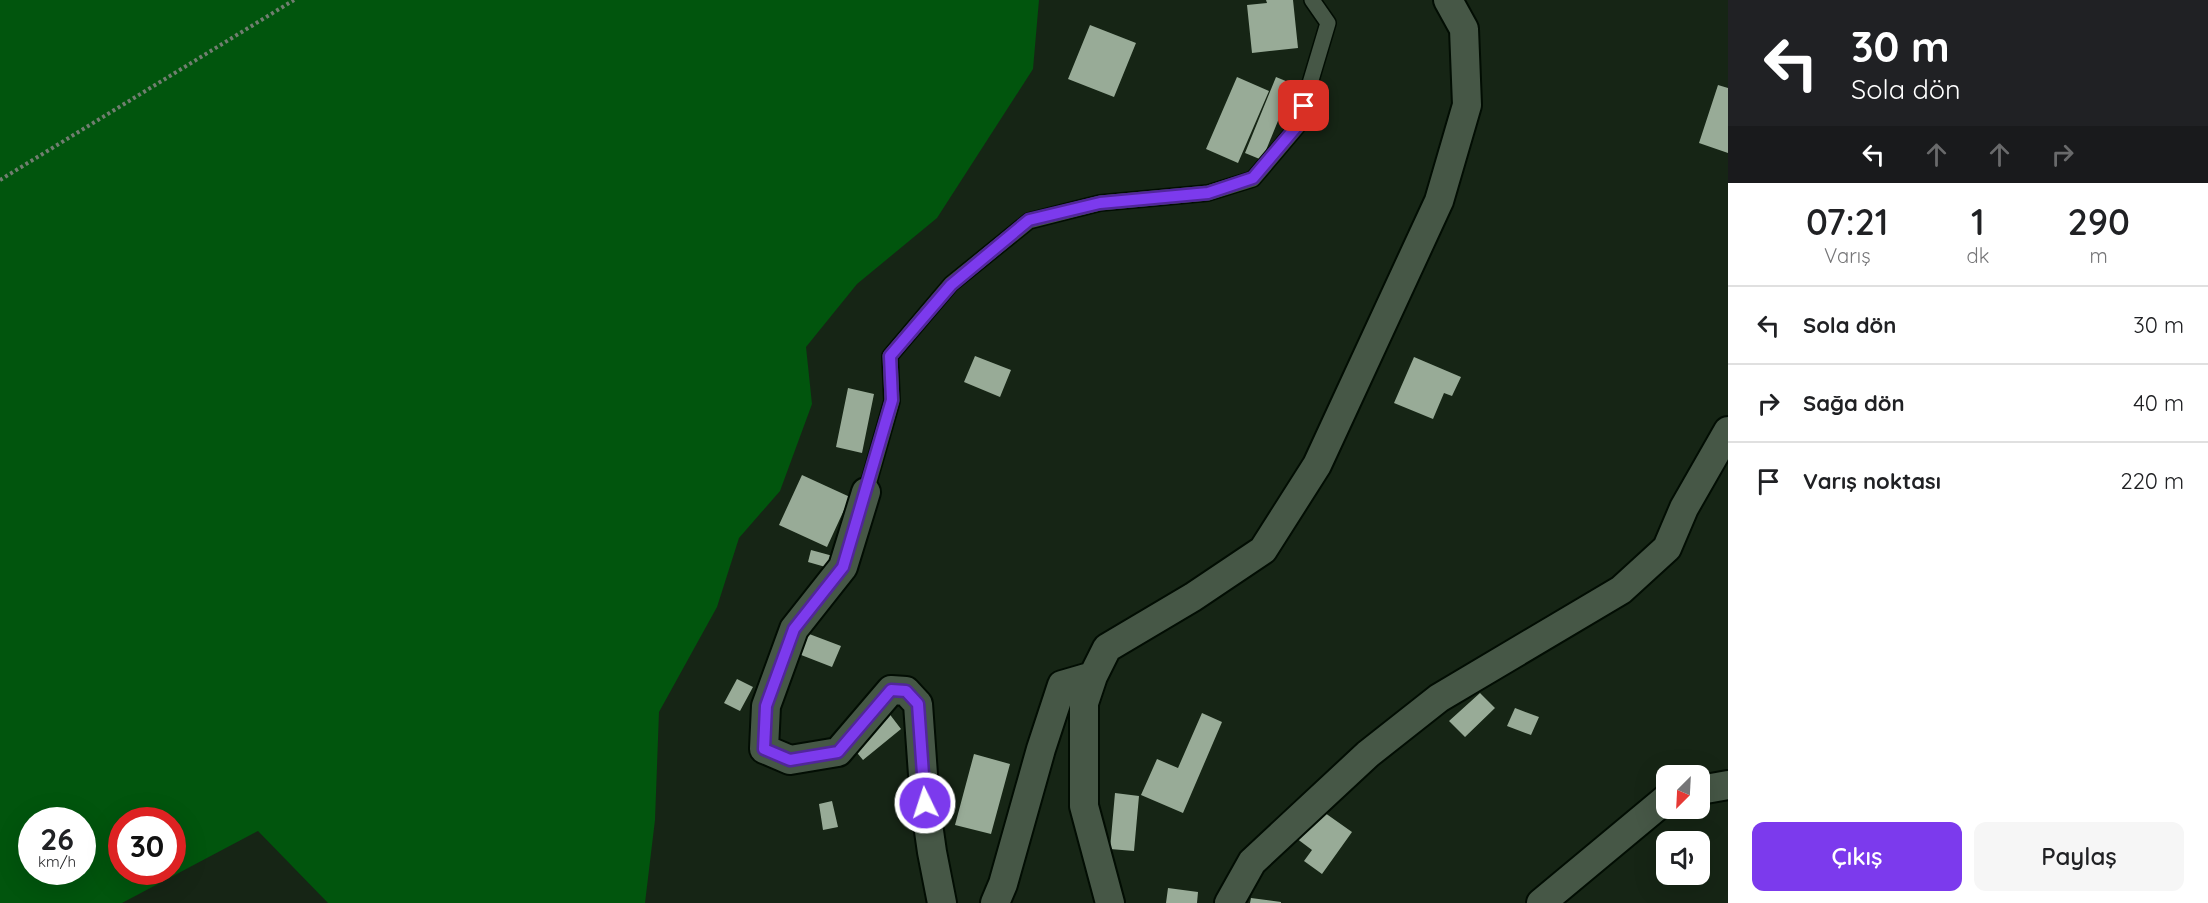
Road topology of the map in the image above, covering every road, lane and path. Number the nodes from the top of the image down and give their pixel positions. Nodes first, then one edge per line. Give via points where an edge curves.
1 (294, 0) edge
2 (1312, 0) edge
3 (1448, 0) edge
4 (0, 180) edge
5 (1728, 431) edge
6 (866, 492) joint
7 (1093, 676) junction
8 (1728, 785) edge
9 (1710, 788) edge
10 (1656, 807) edge
11 (942, 903) edge
12 (995, 903) edge
13 (1110, 903) edge
14 (1229, 903) edge
15 (1541, 903) edge

1 - 4 path
2 - 6 lane via 1328,23 1297,126 1253,178 1208,193 1100,203 1029,220 951,285 890,356 892,400
3 - 7 street via 1464,28 1464,116 1439,201 1317,465 1263,550 1107,648
5 - 14 street via 1684,508 1667,548 1621,590 1439,698 1368,754 1252,862
6 - 11 street via 843,567 794,629 766,706 764,749 790,760 838,752 891,690 906,691 918,704 927,812
7 - 12 street via 1062,685
7 - 13 street via 1084,703 1084,806
8 - 9 street
10 - 15 street

